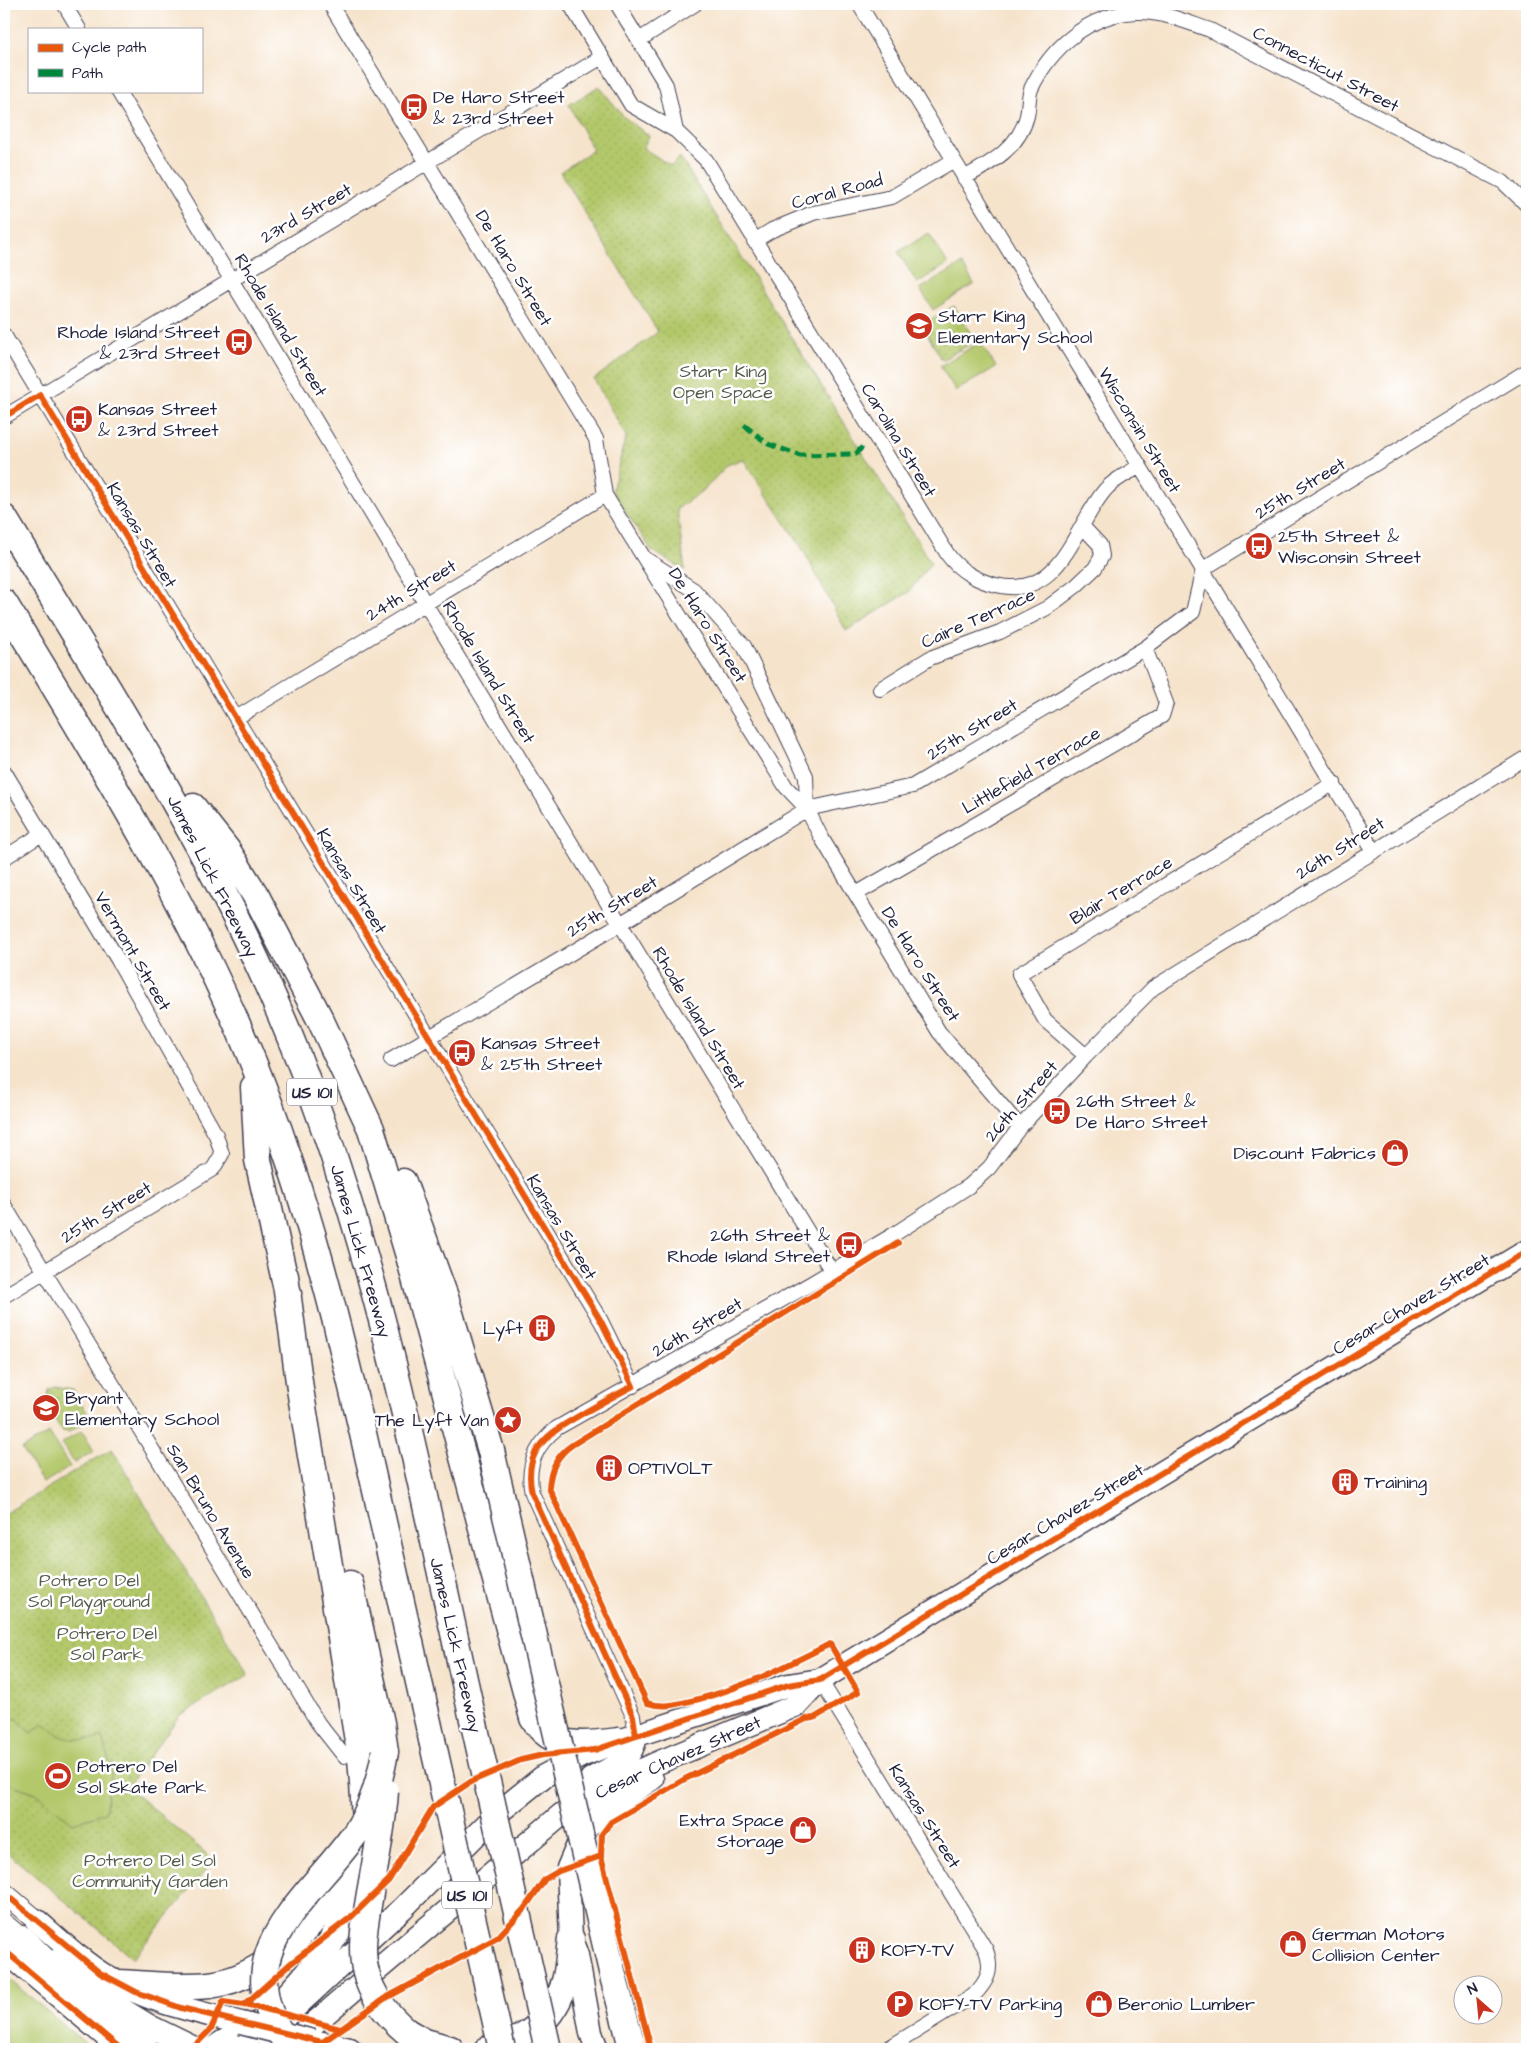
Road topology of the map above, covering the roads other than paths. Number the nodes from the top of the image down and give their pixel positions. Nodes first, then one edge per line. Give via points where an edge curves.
1 (64, 4) edge
2 (330, 4) edge
3 (570, 4) edge
4 (617, 4) edge
5 (695, 4) edge
6 (860, 4) edge
7 (79, 28) edge
8 (639, 40) junction
9 (602, 57) junction
10 (119, 92) edge
11 (676, 131) junction
12 (954, 160) junction
13 (428, 163) junction
14 (964, 178) junction
15 (1527, 205) edge
16 (754, 241) junction
17 (232, 278) junction
18 (4, 335) edge
19 (1527, 371) edge
20 (40, 395) junction
21 (4, 418) edge
22 (1140, 466) junction
23 (605, 495) junction
24 (4, 518) edge
25 (1082, 527) junction
26 (644, 559) junction
27 (1203, 569) junction
28 (4, 603) edge
29 (425, 604) junction
30 (1144, 648) junction
31 (880, 689) dead end
32 (236, 718) junction
33 (135, 734) junction
34 (1527, 757) edge
35 (4, 771) edge
36 (1334, 782) junction
37 (807, 810) junction
38 (42, 834) junction
39 (1373, 850) junction
40 (4, 858) edge
41 (856, 894) junction
42 (620, 924) junction
43 (430, 1036) junction
44 (334, 1049) junction
45 (1086, 1056) junction
46 (390, 1060) dead end
47 (253, 1061) junction
48 (1020, 1127) junction
49 (222, 1154) joint
50 (4, 1205) edge
51 (1527, 1251) edge
52 (831, 1270) junction
53 (44, 1272) junction
54 (285, 1276) junction
55 (4, 1296) edge
56 (633, 1386) junction
57 (820, 1680) junction
58 (730, 1734) junction
59 (628, 1738) junction
60 (385, 1752) junction
61 (344, 1756) dead end
62 (364, 1824) junction
63 (546, 1829) junction
64 (4, 1893) edge
65 (16, 1933) edge
66 (571, 1939) junction
67 (118, 1983) junction
68 (241, 2039) edge
69 (632, 2044) edge
70 (302, 2045) edge
71 (121, 2049) edge
72 (145, 2049) edge
73 (196, 2049) edge
74 (212, 2049) edge
75 (284, 2049) edge
76 (350, 2049) edge
77 (450, 2049) edge
78 (488, 2049) edge
79 (502, 2049) edge
80 (548, 2049) edge
81 (597, 2049) edge
82 (887, 2049) edge

1 - 7 street
2 - 13 street, De Haro Street
3 - 9 street, Carolina Street
4 - 8 street
5 - 8 street
6 - 12 street, Wisconsin Street
8 - 11 street via 666,85
9 - 11 street, Carolina Street via 632,105
9 - 13 street, 23rd Street
10 - 17 street, Rhode Island Street
11 - 16 street, Carolina Street via 706,160
12 - 14 street, Wisconsin Street
12 - 16 street, Coral Road via 892,197 813,214 772,230
13 - 17 street, 23rd Street
13 - 23 street, De Haro Street via 596,439
14 - 15 street, Connecticut Street via 993,163 1013,144 1027,117 1030,92 1059,47 1085,27 1109,17 1136,12 1164,16 1210,30 1503,182
14 - 22 street, Wisconsin Street
16 - 25 street, Carolina Street via 956,564 989,583 1012,587 1024,585 1048,574 1058,565
17 - 20 street, 23rd Street
17 - 29 street, Rhode Island Street
18 - 20 street, Kansas Street
19 - 27 street, 25th Street
20 - 21 street, 23rd Street
20 - 32 street, Kansas Street
22 - 25 street, Carolina Street via 1107,488
22 - 27 street, Wisconsin Street
23 - 26 street, De Haro Street
23 - 29 street, 24th Street
24 - 33 highway, James Lick Freeway / US 101
25 - 31 street, Caire Terrace via 1100,545 1102,556 1095,568 1076,586 1047,608 1000,632 930,658
26 - 37 street, De Haro Street via 786,787
26 - 37 street, De Haro Street via 694,590 744,646 806,776
27 - 30 street, 25th Street via 1193,612
27 - 36 street, Wisconsin Street
28 - 47 highway, US 101 via 164,872
29 - 32 street, 24th Street
29 - 42 street, Rhode Island Street
30 - 37 street, 25th Street via 913,786
30 - 41 street, Littlefield Terrace via 1166,703 1162,716
32 - 43 street, Kansas Street
33 - 44 highway via 242,872
33 - 80 highway, James Lick Freeway / US 101, bridge via 194,835 246,938 294,1046 334,1154 378,1303
34 - 39 street, 26th Street
35 - 38 street, Vermont Street
36 - 39 street, Wisconsin Street
36 - 45 street, Blair Terrace via 1018,974 1045,1020
37 - 41 street, De Haro Street
37 - 42 street, 25th Street
38 - 40 street
38 - 49 street, Vermont Street via 118,960 216,1135
39 - 45 street, 26th Street via 1154,988
41 - 48 street, De Haro Street via 940,1032
42 - 43 street, 25th Street
42 - 52 street, Rhode Island Street
43 - 46 street, 25th Street
43 - 56 street, Kansas Street via 600,1321
44 - 59 highway via 371,1129 398,1215 533,1718 543,1732 562,1742 582,1745
44 - 69 highway, bridge via 378,1129 411,1200 457,1333 491,1451 614,1980
45 - 48 street, 26th Street
47 - 54 highway via 258,1160
47 - 79 highway, US 101, bridge via 304,1204 330,1292
48 - 52 street, 26th Street via 989,1168 969,1186
49 - 53 street, 25th Street via 213,1169
50 - 53 street, San Bruno Avenue
51 - 57 main road, Cesar Chavez Street
52 - 56 street, 26th Street
53 - 55 street, 25th Street
53 - 61 street, San Bruno Avenue via 318,1723
54 - 60 highway
54 - 62 highway via 300,1389 359,1744
56 - 59 street, 26th Street via 558,1428 540,1444 534,1455 529,1480 633,1716
57 - 58 main road, Cesar Chavez Street via 797,1705
57 - 59 main road, Cesar Chavez Street via 788,1685
57 - 82 street, Kansas Street via 986,1950 990,1962 984,1985 973,1996
58 - 63 main road, Cesar Chavez Street via 599,1790
58 - 66 main road via 637,1788 589,1825 568,1868
59 - 63 main road via 634,1747 626,1760 570,1791 553,1806
59 - 68 main road, Cesar Chavez Street via 567,1763 517,1796 275,2027
60 - 70 highway, bridge via 378,1785 362,1823 286,1916 270,1949 265,1979 275,2024
60 - 77 highway, bridge via 384,1802 366,1917 363,1952 366,1973 384,2010 407,2032 425,2042
62 - 67 highway via 341,1883 322,1910 301,1933 255,1970 209,1985
62 - 68 highway via 356,1888 343,1918 310,1970 288,1996
63 - 75 main road, Cesar Chavez Street
64 - 65 main road
65 - 67 main road via 92,1967
65 - 71 main road
65 - 72 highway via 73,1990
65 - 73 main road via 118,2007
66 - 78 highway via 565,1982 546,2018 523,2038
66 - 81 main road
67 - 68 main road
68 - 70 main road, bridge
68 - 74 main road, Cesar Chavez Street
70 - 76 main road

